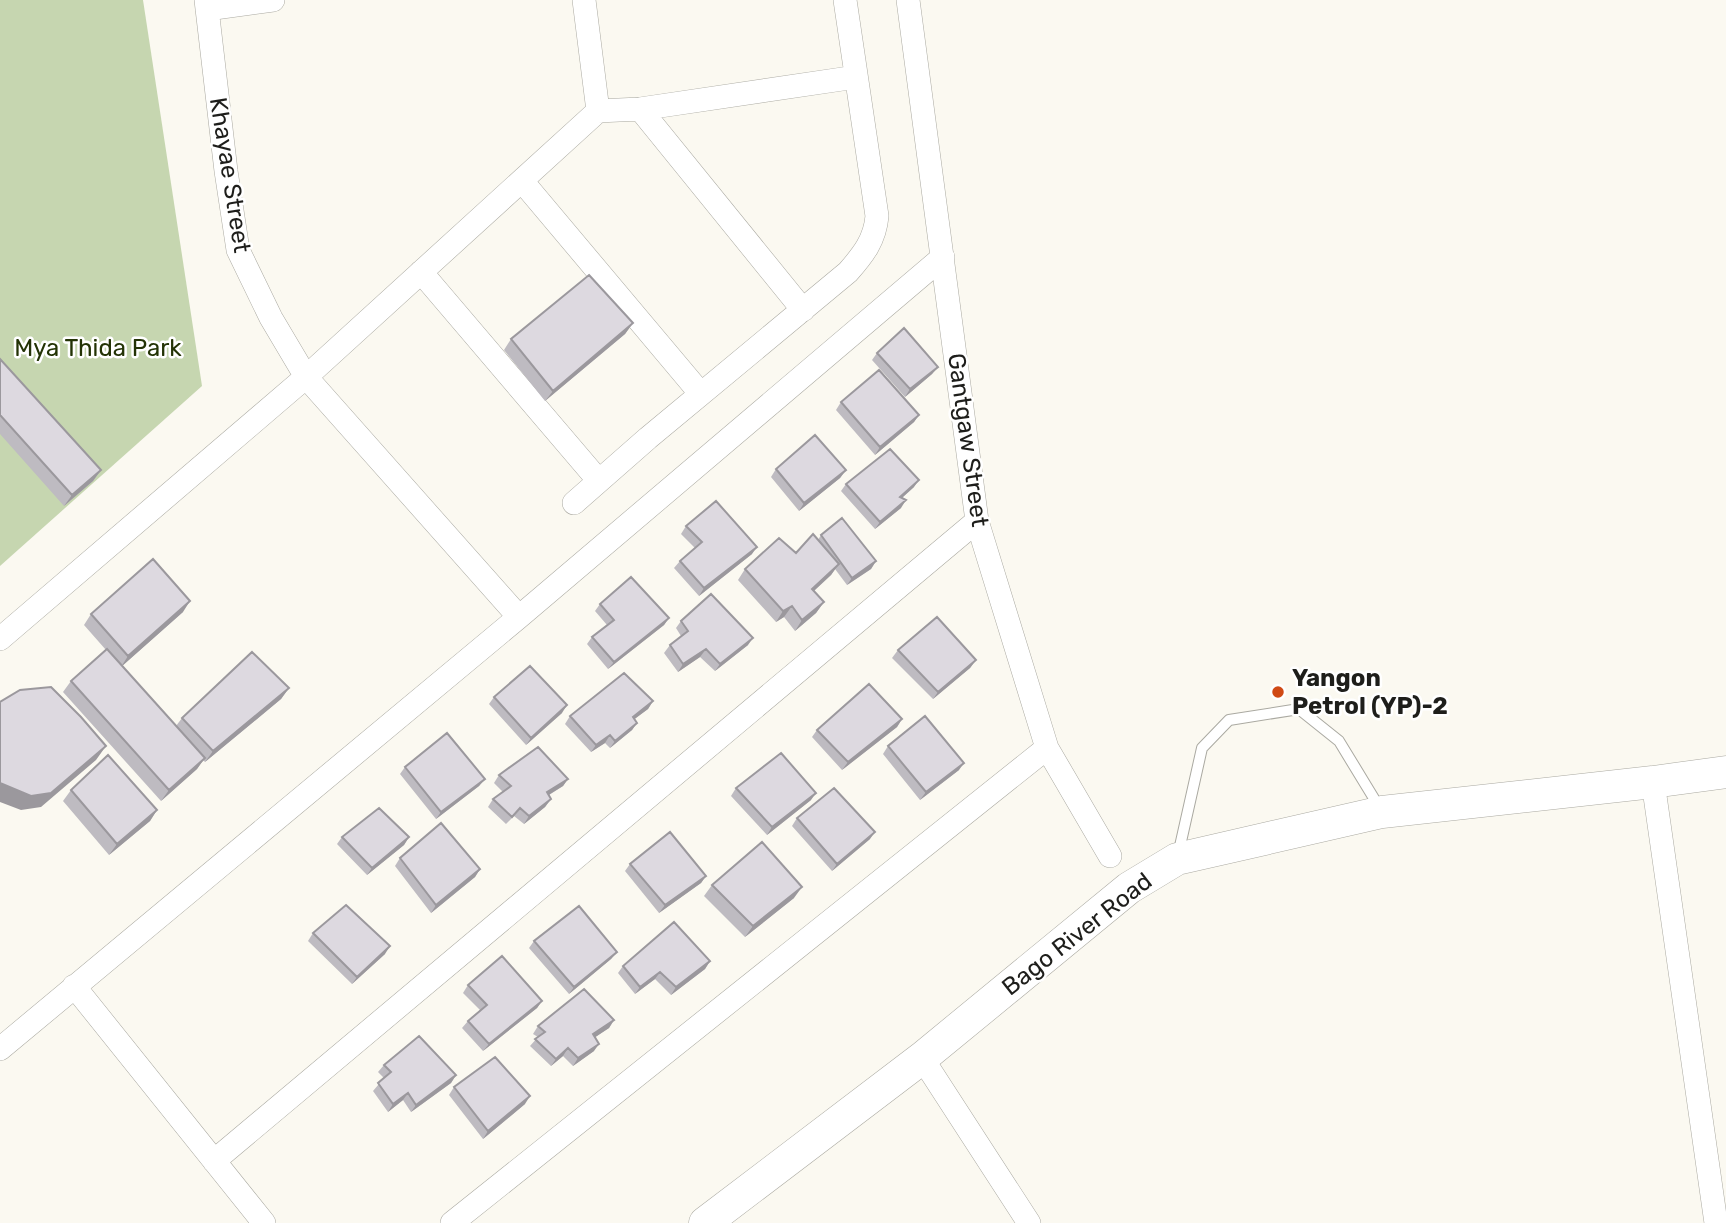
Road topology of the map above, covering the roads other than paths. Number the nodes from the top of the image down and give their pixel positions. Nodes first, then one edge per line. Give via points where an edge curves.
1 (273, 0) edge
2 (584, 0) edge
3 (845, 0) edge
4 (908, 0) edge
5 (207, 5) edge
6 (856, 77) junction
7 (640, 109) junction
8 (598, 111) junction
9 (522, 181) junction
10 (943, 257) junction
11 (421, 272) junction
12 (803, 310) junction
13 (306, 377) junction
14 (701, 394) junction
15 (599, 481) junction
16 (573, 503) dead end
17 (977, 521) junction
18 (519, 617) junction
19 (0, 639) edge
20 (1047, 748) junction
21 (1726, 772) edge
22 (1653, 782) junction
23 (1382, 812) junction
24 (1110, 856) dead end
25 (1177, 859) junction
26 (74, 986) junction
27 (0, 1049) edge
28 (922, 1058) junction
29 (215, 1161) junction
30 (264, 1223) edge
31 (453, 1223) edge
32 (705, 1223) edge
33 (1029, 1223) edge
34 (1716, 1223) edge

1 - 5 street
2 - 8 street
3 - 6 street
4 - 10 street, Gantgaw Street
5 - 13 street, Khayae Street via 237,250
6 - 7 street
6 - 12 street via 876,229 866,251 848,272
7 - 8 street
7 - 12 street
8 - 9 street
9 - 11 street
9 - 14 street
10 - 17 street, Gantgaw Street
10 - 18 street
11 - 13 street
11 - 15 street
12 - 14 street
13 - 18 street, Khayae Street
13 - 19 street
14 - 15 street
15 - 16 street
17 - 20 street, Gantgaw Street
17 - 29 street
18 - 26 street
20 - 24 street, Gantgaw Street
20 - 31 street
21 - 22 main road, Bago River Road
22 - 23 main road, Bago River Road
22 - 34 street
23 - 25 main road, Bago River Road
23 - 25 lane via 1339,741 1298,709 1229,720 1202,748
25 - 28 main road, Bago River Road via 1129,888
26 - 27 street
26 - 29 street
28 - 32 main road, Bago River Road
28 - 33 street
29 - 30 street

